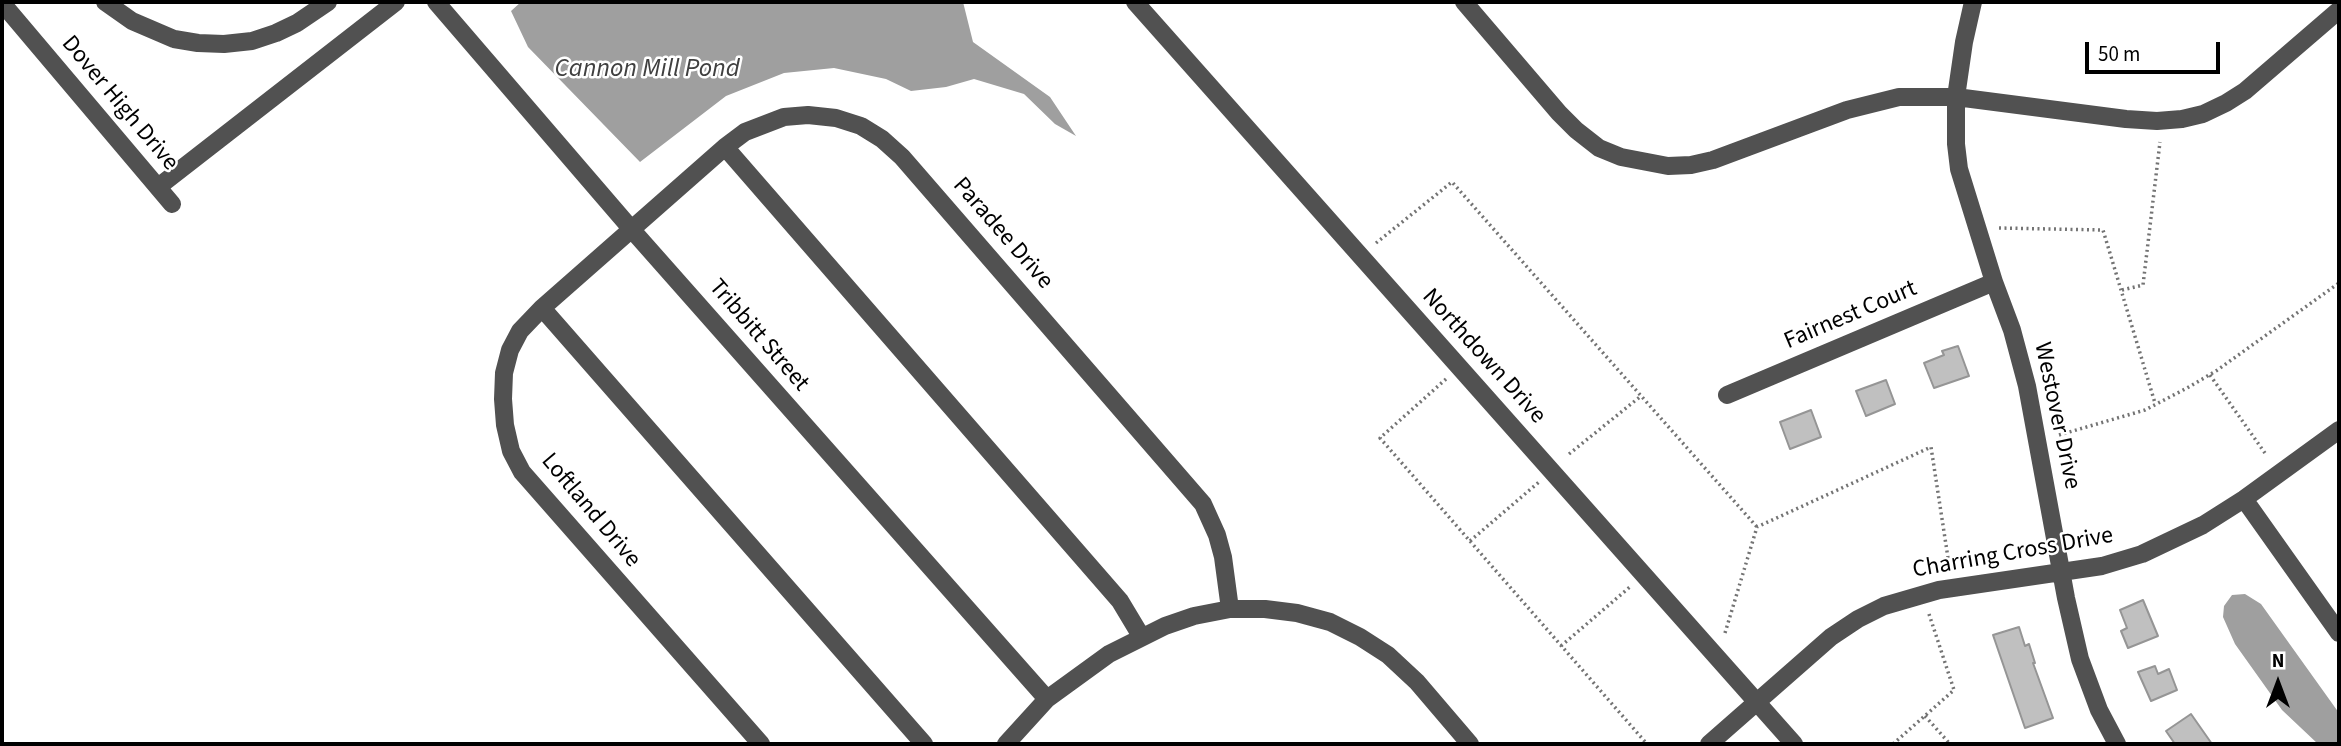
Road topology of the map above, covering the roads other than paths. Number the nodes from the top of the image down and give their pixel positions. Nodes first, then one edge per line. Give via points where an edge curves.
1 (105, 2) edge
2 (328, 2) edge
3 (396, 2) edge
4 (436, 2) edge
5 (1135, 2) edge
6 (1464, 2) edge
7 (1973, 2) edge
8 (2, 4) edge
9 (2339, 10) edge
10 (1956, 97) junction
11 (724, 147) junction
12 (158, 187) junction
13 (172, 204) dead end
14 (633, 230) junction
15 (1994, 282) junction
16 (542, 308) junction
17 (1727, 395) dead end
18 (2339, 430) edge
19 (2244, 499) junction
20 (2062, 573) junction
21 (1230, 609) junction
22 (2339, 633) edge
23 (1141, 636) junction
24 (1047, 699) junction
25 (1758, 702) junction
26 (761, 744) edge
27 (924, 744) edge
28 (1006, 744) edge
29 (1471, 744) edge
30 (1709, 744) edge
31 (1794, 744) edge
32 (2117, 744) edge

1 - 2 street via 132,21 174,38 224,44 276,33
3 - 12 street
4 - 14 street, Tribbitt Street
5 - 25 street, Northdown Drive
6 - 10 street via 1576,130 1599,148 1647,163 1691,165 1713,160 1874,101
7 - 10 street, Westover Drive
8 - 12 street, Dover High Drive
9 - 10 street via 2245,91 2203,114 2182,119 2126,119
10 - 15 street, Westover Drive via 1959,169
11 - 14 street, Paradee Drive
11 - 21 street, Paradee Drive via 762,124 808,115 861,126 902,157 1203,504 1223,557
11 - 23 street via 1120,601
12 - 13 street, Dover High Drive
14 - 16 street, Loftland Drive
14 - 24 street, Tribbitt Street
15 - 17 street, Fairnest Court
15 - 20 street, Westover Drive via 2027,386
16 - 26 street, Loftland Drive via 520,331 504,373 505,425 511,451 522,472
16 - 27 street
18 - 19 street, Charring Cross Drive
19 - 20 street, Charring Cross Drive via 2193,531 2142,554
19 - 22 street
20 - 25 street, Charring Cross Drive via 1939,590 1884,606 1831,637
20 - 32 street, Westover Drive via 2080,659 2098,710
21 - 23 street via 1194,616
21 - 29 street via 1297,613 1360,637 1417,682
23 - 24 street
24 - 28 street
25 - 30 street, Charring Cross Drive
25 - 31 street, Northdown Drive

